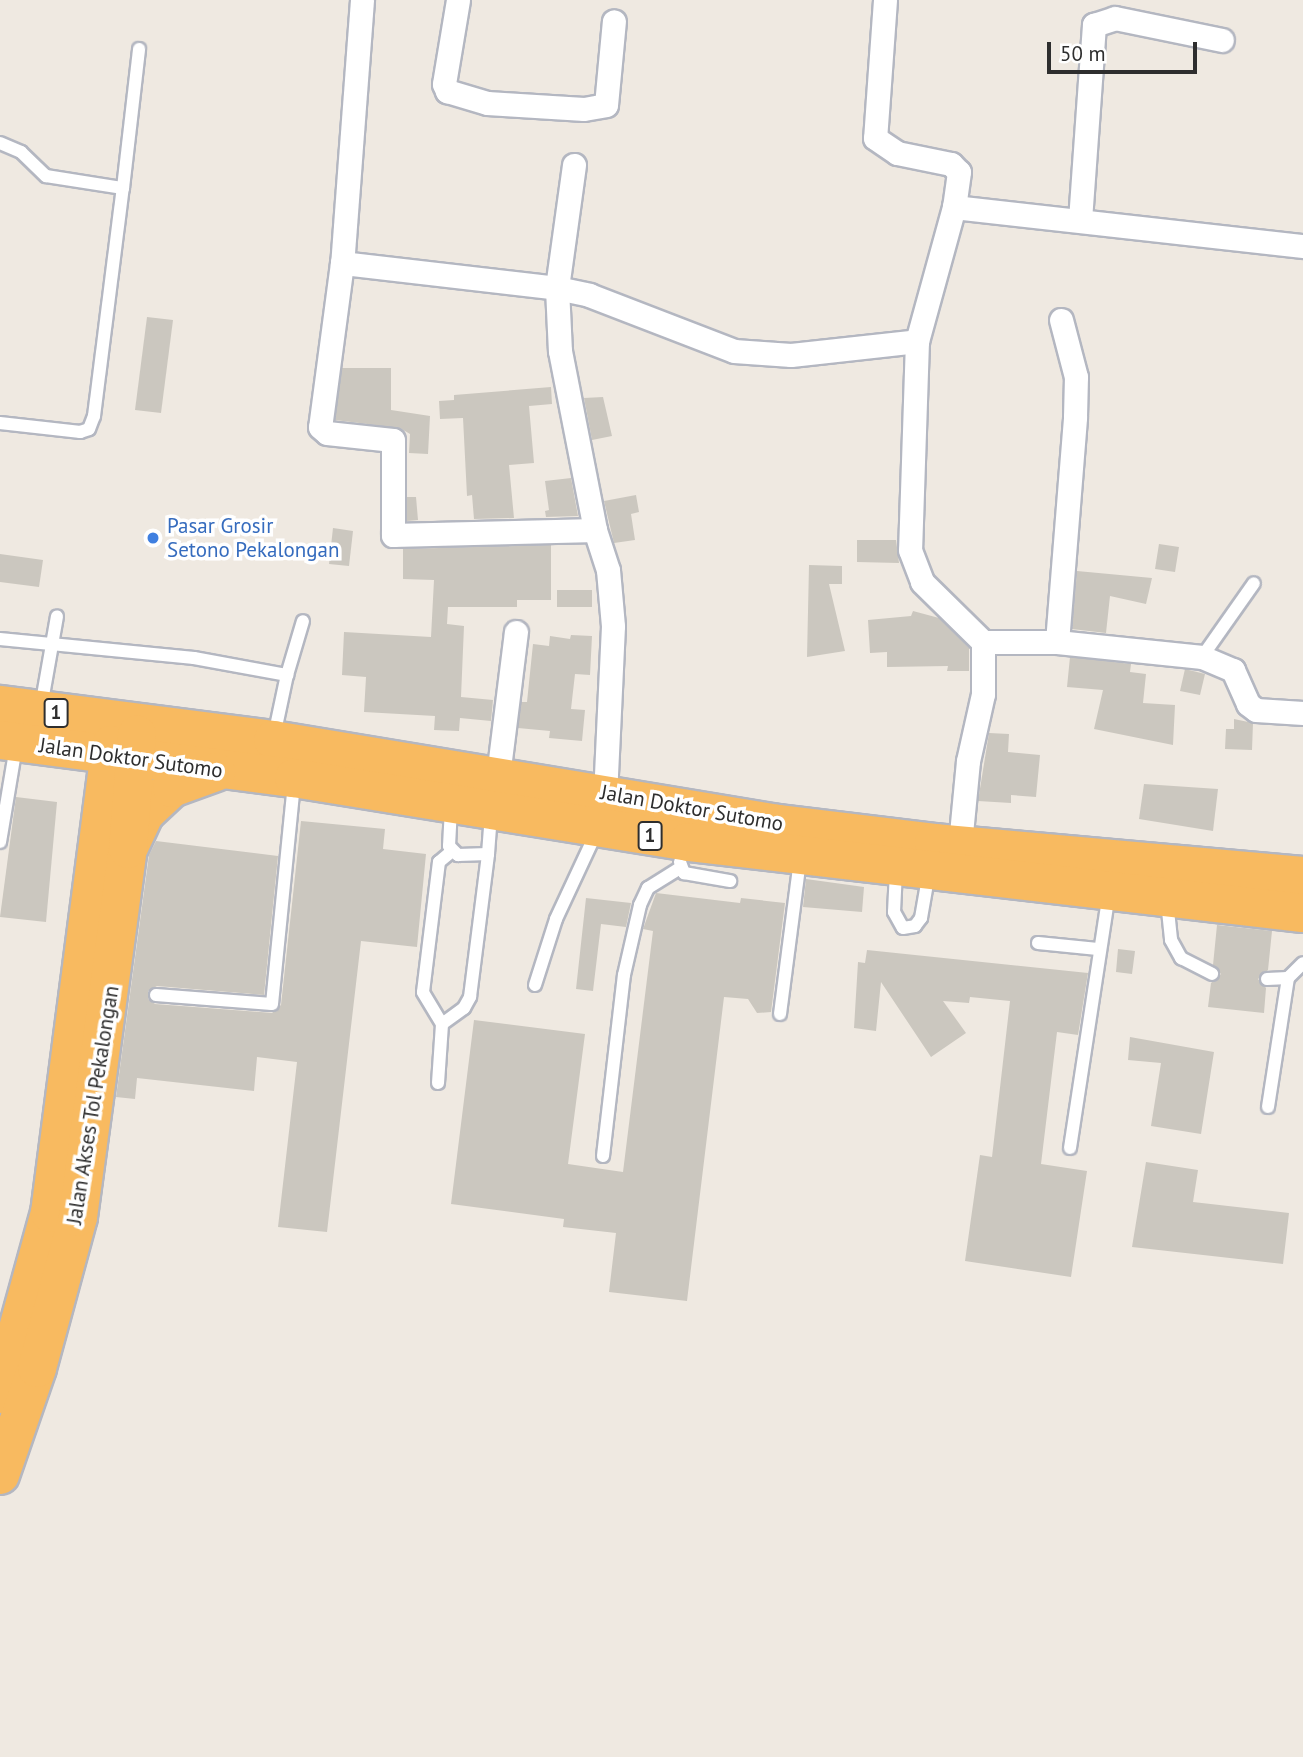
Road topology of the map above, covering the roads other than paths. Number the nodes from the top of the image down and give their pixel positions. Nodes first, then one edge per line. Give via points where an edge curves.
1 (362, 0) edge
2 (458, 0) edge
3 (885, 0) edge
4 (614, 21) dead end
5 (1222, 40) dead end
6 (139, 49) dead end
7 (0, 143) edge
8 (574, 165) dead end
9 (123, 188) junction
10 (954, 207) junction
11 (1080, 220) junction
12 (1303, 246) edge
13 (342, 263) junction
14 (557, 288) junction
15 (1061, 320) dead end
16 (917, 341) junction
17 (0, 423) edge
18 (594, 530) junction
19 (1254, 583) dead end
20 (57, 616) dead end
21 (303, 621) dead end
22 (516, 632) dead end
23 (0, 639) edge
24 (984, 642) junction
25 (1057, 642) junction
26 (52, 645) junction
27 (1202, 657) junction
28 (287, 675) junction
29 (0, 705) edge
30 (1303, 713) edge
31 (24, 735) edge
32 (124, 740) junction
33 (273, 740) junction
34 (221, 770) junction
35 (294, 778) junction
36 (495, 793) junction
37 (451, 803) junction
38 (601, 810) junction
39 (689, 834) junction
40 (0, 842) edge
41 (113, 846) junction
42 (452, 851) junction
43 (923, 853) junction
44 (488, 854) junction
45 (801, 856) junction
46 (1303, 876) edge
47 (730, 881) dead end
48 (1167, 882) junction
49 (1109, 894) junction
50 (1303, 913) edge
51 (1038, 943) dead end
52 (1098, 949) junction
53 (1303, 963) edge
54 (1212, 974) dead end
55 (1288, 978) junction
56 (1267, 979) dead end
57 (535, 985) dead end
58 (156, 995) dead end
59 (780, 1014) dead end
60 (442, 1024) junction
61 (438, 1083) dead end
62 (1268, 1107) dead end
63 (1070, 1147) dead end
64 (603, 1156) dead end
65 (0, 1394) edge
66 (0, 1475) edge

1 - 13 street
2 - 4 street via 444,84 447,91 487,103 584,109 606,104
3 - 10 street via 875,138 897,153 956,166 959,177
5 - 11 street via 1115,18 1094,24
6 - 9 lane
7 - 9 lane via 22,152 46,176
8 - 14 street
9 - 17 lane via 89,429 80,432
10 - 11 street
10 - 16 street
11 - 12 street
13 - 14 street
13 - 18 street via 320,427 327,433 393,440 393,535
14 - 16 street via 724,348 767,356
14 - 18 street via 560,351
15 - 25 street via 1076,377
16 - 24 street via 911,435 912,559 922,582
18 - 38 street via 608,570 614,625
19 - 27 lane
20 - 26 lane
21 - 28 lane
22 - 36 street
23 - 26 lane
24 - 25 street
24 - 43 street via 983,694 968,761
25 - 27 street
26 - 28 lane via 194,658
26 - 31 lane
27 - 30 street via 1233,670 1248,704 1256,709
28 - 33 lane
29 - 31 highway, Jalan Doktor Sutomo / 1
31 - 32 highway, Jalan Doktor Sutomo / 1
31 - 40 lane
31 - 41 highway via 75,771
32 - 33 highway, Jalan Doktor Sutomo / 1
32 - 34 highway, Jalan Doktor Sutomo / 1
32 - 41 highway, Jalan Akses Tol Pekalongan
33 - 36 highway, Jalan Doktor Sutomo / 1
34 - 35 highway, Jalan Doktor Sutomo / 1
34 - 41 highway via 172,788
35 - 37 highway, Jalan Doktor Sutomo / 1
35 - 58 lane via 272,1004
36 - 37 highway, Jalan Doktor Sutomo / 1
36 - 38 highway, Jalan Doktor Sutomo / 1
36 - 44 lane
37 - 42 lane
38 - 39 highway, Jalan Doktor Sutomo / 1
38 - 57 lane via 556,919
39 - 43 highway, Jalan Doktor Sutomo / 1
39 - 45 highway, Jalan Doktor Sutomo / 1
39 - 47 lane via 684,873
39 - 64 lane via 640,905 624,975
41 - 65 highway, Jalan Akses Tol Pekalongan via 50,1213
41 - 66 highway, Jalan Akses Tol Pekalongan via 78,1217 37,1368
42 - 44 lane
42 - 60 lane via 439,862 423,992
43 - 45 highway, Jalan Doktor Sutomo / 1
43 - 48 highway, Jalan Doktor Sutomo / 1
43 - 49 highway, Jalan Doktor Sutomo / 1
44 - 60 lane via 470,998
45 - 59 lane
46 - 48 highway, Jalan Doktor Sutomo / 1
48 - 49 highway, Jalan Doktor Sutomo / 1
48 - 50 highway, Jalan Doktor Sutomo / 1
48 - 54 lane via 1171,940 1181,958
49 - 52 lane
51 - 52 lane
52 - 63 lane
53 - 55 lane
55 - 56 lane
55 - 62 lane
60 - 61 lane

